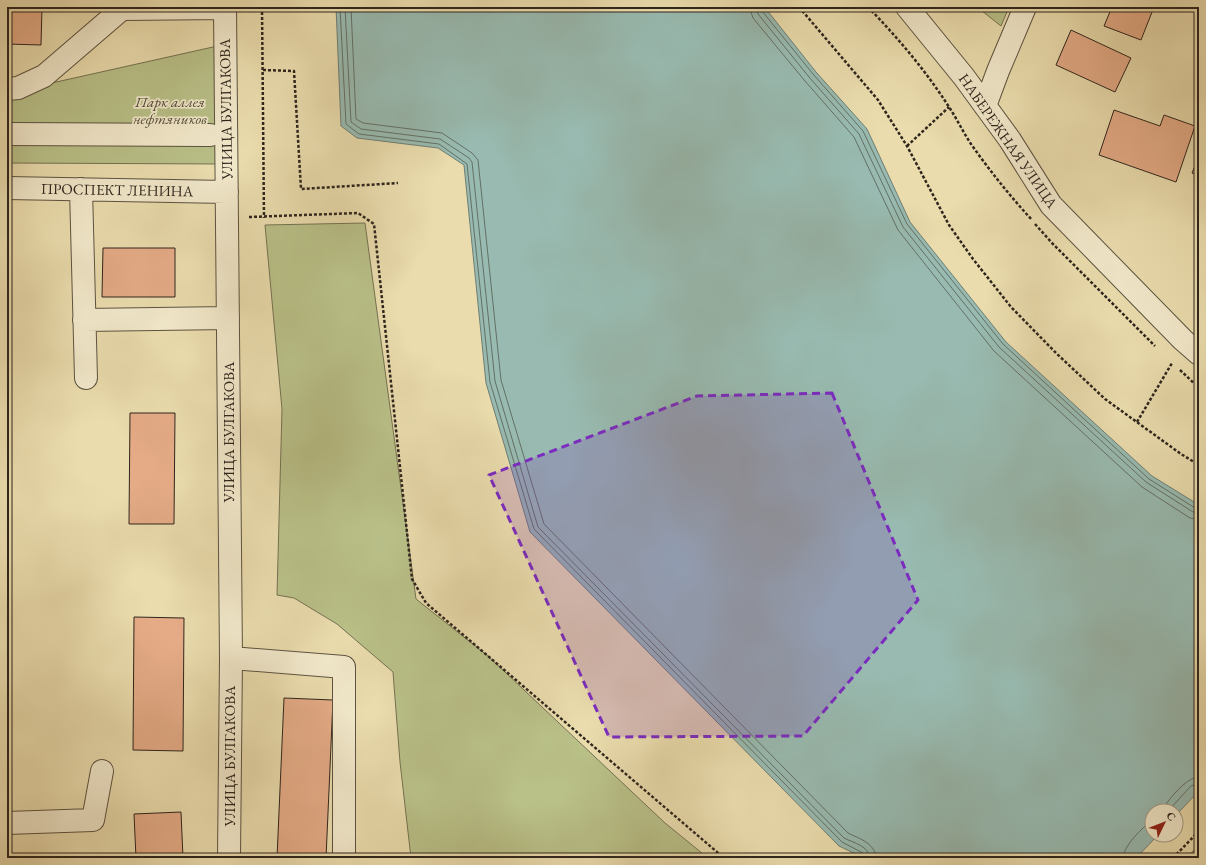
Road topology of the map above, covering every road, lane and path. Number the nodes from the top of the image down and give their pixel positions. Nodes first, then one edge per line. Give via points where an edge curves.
1 (262, 7) edge
2 (799, 7) edge
3 (907, 7) edge
4 (1025, 7) edge
5 (121, 8) edge
6 (225, 8) edge
7 (263, 70) junction
8 (7, 89) edge
9 (985, 106) junction
10 (949, 107) dead end
11 (7, 134) edge
12 (210, 136) dead end
13 (907, 146) junction
14 (398, 183) dead end
15 (7, 188) edge
16 (81, 189) junction
17 (227, 192) junction
18 (227, 217) junction
19 (264, 218) junction
20 (228, 318) junction
21 (84, 320) junction
22 (1199, 354) edge
23 (1172, 363) dead end
24 (86, 378) dead end
25 (1137, 423) junction
26 (1199, 465) edge
27 (231, 658) junction
28 (102, 771) dead end
29 (7, 823) edge
30 (1199, 831) edge
31 (229, 858) edge
32 (344, 858) edge
33 (724, 858) edge
34 (1173, 858) edge

1 - 7 path
2 - 13 path via 878,100
3 - 9 street, НАБЕРЕЖНАЯ УЛИЦА
4 - 9 street
5 - 6 street
5 - 8 street via 44,76 18,88
6 - 17 street, УЛИЦА БУЛГАКОВА
7 - 14 path via 294,71 301,189
7 - 19 path
9 - 22 street, НАБЕРЕЖНАЯ УЛИЦА via 1051,205
10 - 13 path
11 - 12 street
13 - 25 path via 949,225 1011,307 1105,399
15 - 16 street, ПРОСПЕКТ ЛЕНИНА
16 - 17 street, ПРОСПЕКТ ЛЕНИНА
16 - 21 street
17 - 18 street, УЛИЦА БУЛГАКОВА
18 - 19 path
18 - 20 street, УЛИЦА БУЛГАКОВА
19 - 33 path via 358,213 374,224 412,579 426,603
20 - 21 street
20 - 27 street, УЛИЦА БУЛГАКОВА
21 - 24 street
23 - 25 path
25 - 26 path
27 - 31 street, УЛИЦА БУЛГАКОВА
27 - 32 street via 344,667
28 - 29 street via 93,820
30 - 34 path

